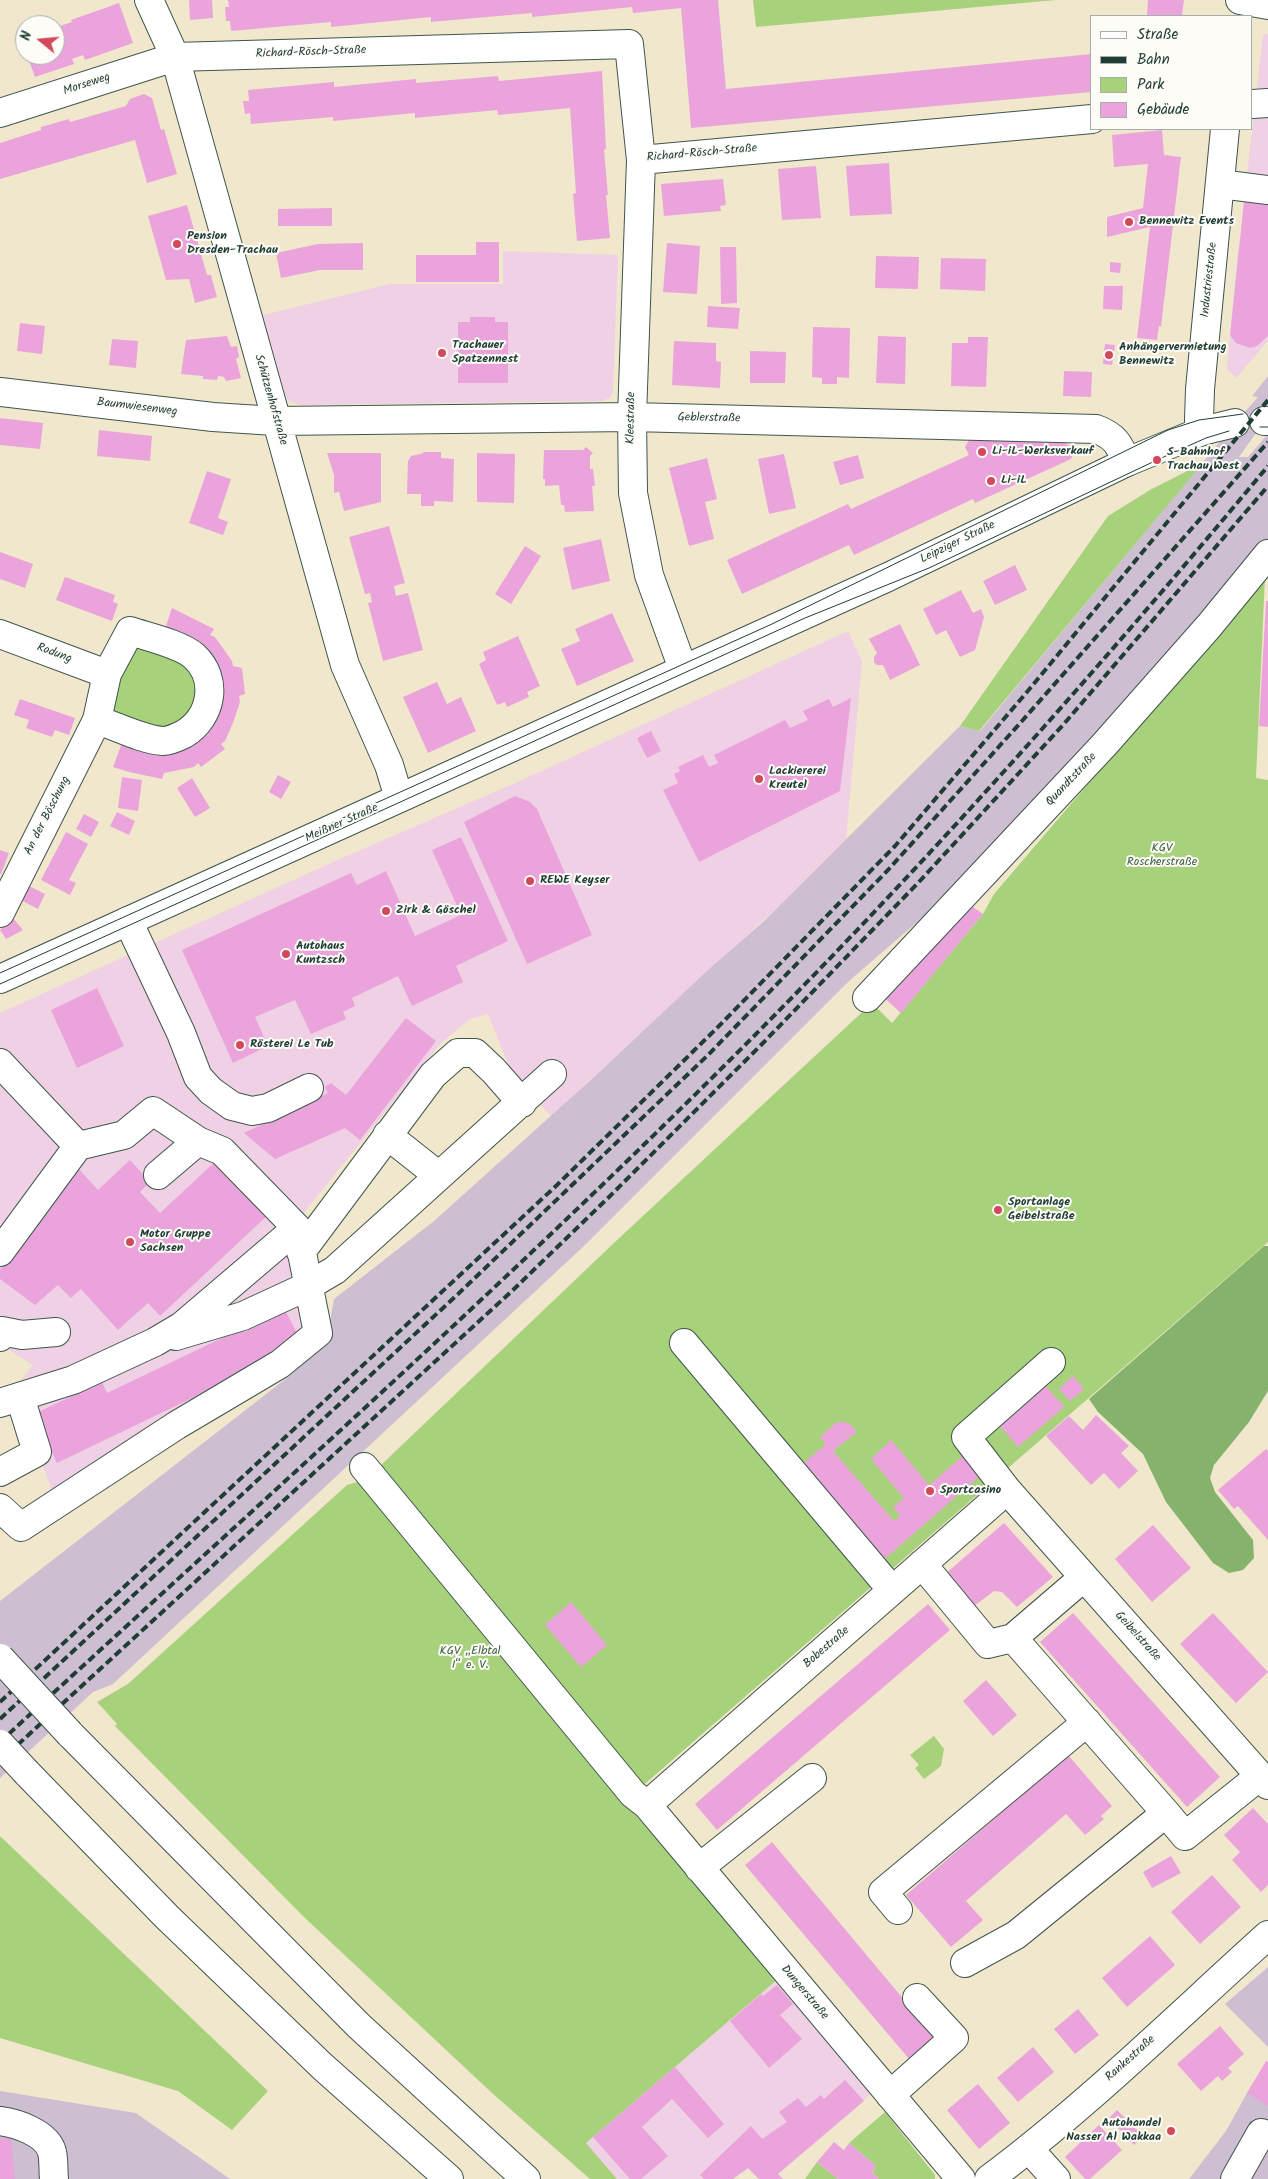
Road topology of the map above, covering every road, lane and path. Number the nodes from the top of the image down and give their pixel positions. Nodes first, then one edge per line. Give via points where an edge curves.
1 (149, 0) edge
2 (1240, 0) edge
3 (1268, 5) edge
4 (1238, 15) edge
5 (174, 57) junction
6 (1268, 103) edge
7 (1253, 104) edge
8 (0, 113) edge
9 (1090, 119) edge
10 (1226, 130) edge
11 (641, 160) junction
12 (1220, 184) junction
13 (1268, 190) edge
14 (0, 392) edge
15 (632, 417) junction
16 (275, 421) junction
17 (1235, 423) dead end
18 (1202, 431) junction
19 (1127, 462) junction
20 (1268, 554) edge
21 (0, 634) edge
22 (683, 669) junction
23 (108, 674) junction
24 (97, 720) junction
25 (399, 798) junction
26 (0, 913) edge
27 (128, 921) junction
28 (0, 979) edge
29 (867, 998) dead end
30 (0, 1063) edge
31 (552, 1074) dead end
32 (309, 1088) dead end
33 (522, 1103) junction
34 (388, 1134) junction
35 (198, 1141) junction
36 (78, 1146) junction
37 (158, 1175) dead end
38 (439, 1176) junction
39 (299, 1240) junction
40 (0, 1252) edge
41 (308, 1286) junction
42 (1, 1332) edge
43 (56, 1332) dead end
44 (155, 1342) junction
45 (684, 1343) dead end
46 (1051, 1362) dead end
47 (10, 1400) edge
48 (364, 1468) dead end
49 (0, 1472) edge
50 (1007, 1490) junction
51 (0, 1508) edge
52 (922, 1564) junction
53 (1084, 1577) junction
54 (892, 1590) junction
55 (1013, 1638) junction
56 (0, 1658) edge
57 (1087, 1722) junction
58 (0, 1744) edge
59 (812, 1778) dead end
60 (1264, 1780) edge
61 (647, 1805) junction
62 (1166, 1813) junction
63 (699, 1868) junction
64 (898, 1910) dead end
65 (1268, 1935) edge
66 (965, 1963) dead end
67 (917, 1998) dead end
68 (890, 2095) junction
69 (0, 2120) edge
70 (1268, 2135) edge
71 (1029, 2149) junction
72 (54, 2179) edge
73 (449, 2179) edge
74 (526, 2179) edge
75 (961, 2179) edge
76 (989, 2179) edge
77 (1056, 2179) edge
78 (1235, 2179) edge

1 - 5 main road, Schützenhofstraße
2 - 3 main road
2 - 4 main road
5 - 8 main road, Morseweg
5 - 11 main road, Richard-Rösch-Straße via 630,44
5 - 16 main road, Schützenhofstraße
6 - 7 main road
9 - 11 main road, Richard-Rösch-Straße
10 - 12 main road, Industriestraße
11 - 15 main road, Kleestraße
12 - 13 main road
12 - 18 main road, Industriestraße via 1200,389
14 - 16 main road, Baumwiesenweg via 213,417
15 - 16 main road, Geblerstraße
15 - 19 main road, Geblerstraße via 1096,429 1109,434 1120,446
15 - 22 main road, Kleestraße via 633,493 649,575
16 - 25 main road, Schützenhofstraße via 345,665 389,765
17 - 18 main road, Leipziger Straße
18 - 19 main road, Leipziger Straße
19 - 22 main road, Leipziger Straße via 888,577
20 - 29 main road, Quandtstraße via 1104,746
21 - 23 main road, Rodung
22 - 25 main road, Meißner Straße
23 - 24 main road, An der Böschung
23 - 24 main road, An der Böschung via 130,631 193,655 203,666 210,682 210,698 199,721 190,730 177,738 163,741
24 - 26 main road, An der Böschung
25 - 27 main road, Meißner Straße
27 - 28 main road, Meißner Straße
27 - 32 main road via 198,1077 211,1091 232,1106 252,1111 268,1108
30 - 36 main road
31 - 33 main road
33 - 34 main road via 475,1053 458,1053 433,1075
33 - 38 main road
34 - 38 main road
34 - 39 main road
35 - 36 main road via 153,1111 124,1135
35 - 37 main road
35 - 39 main road via 222,1151
36 - 40 main road
38 - 41 main road via 335,1270
39 - 41 main road
39 - 44 main road via 182,1326
41 - 44 main road via 243,1316
41 - 51 main road via 318,1333 280,1364 177,1425 21,1528
42 - 43 main road via 22,1335
44 - 47 main road via 73,1380
45 - 54 main road
46 - 50 main road, Geibelstraße via 966,1437
47 - 49 main road via 37,1452
48 - 61 main road, Dungerstraße via 633,1794
50 - 52 main road, Bobestraße
50 - 53 main road, Geibelstraße
52 - 54 main road, Bobestraße
52 - 55 main road via 988,1644
53 - 55 main road
53 - 60 main road, Geibelstraße
54 - 61 main road, Bobestraße
55 - 57 main road
56 - 74 main road, bridge via 70,1734 359,2026
57 - 62 main road
57 - 64 main road via 883,1892
58 - 73 main road, bridge via 188,1938 323,2067
59 - 63 main road
60 - 62 main road via 1185,1836
61 - 63 main road, Dungerstraße
62 - 66 main road via 1016,1935
63 - 68 main road, Dungerstraße
65 - 71 main road, Rankestraße
67 - 68 main road via 954,2038
68 - 75 main road, Dungerstraße
69 - 72 main road via 39,2135 52,2150
70 - 78 main road via 1261,2133
71 - 76 main road, Rankestraße
71 - 77 main road

